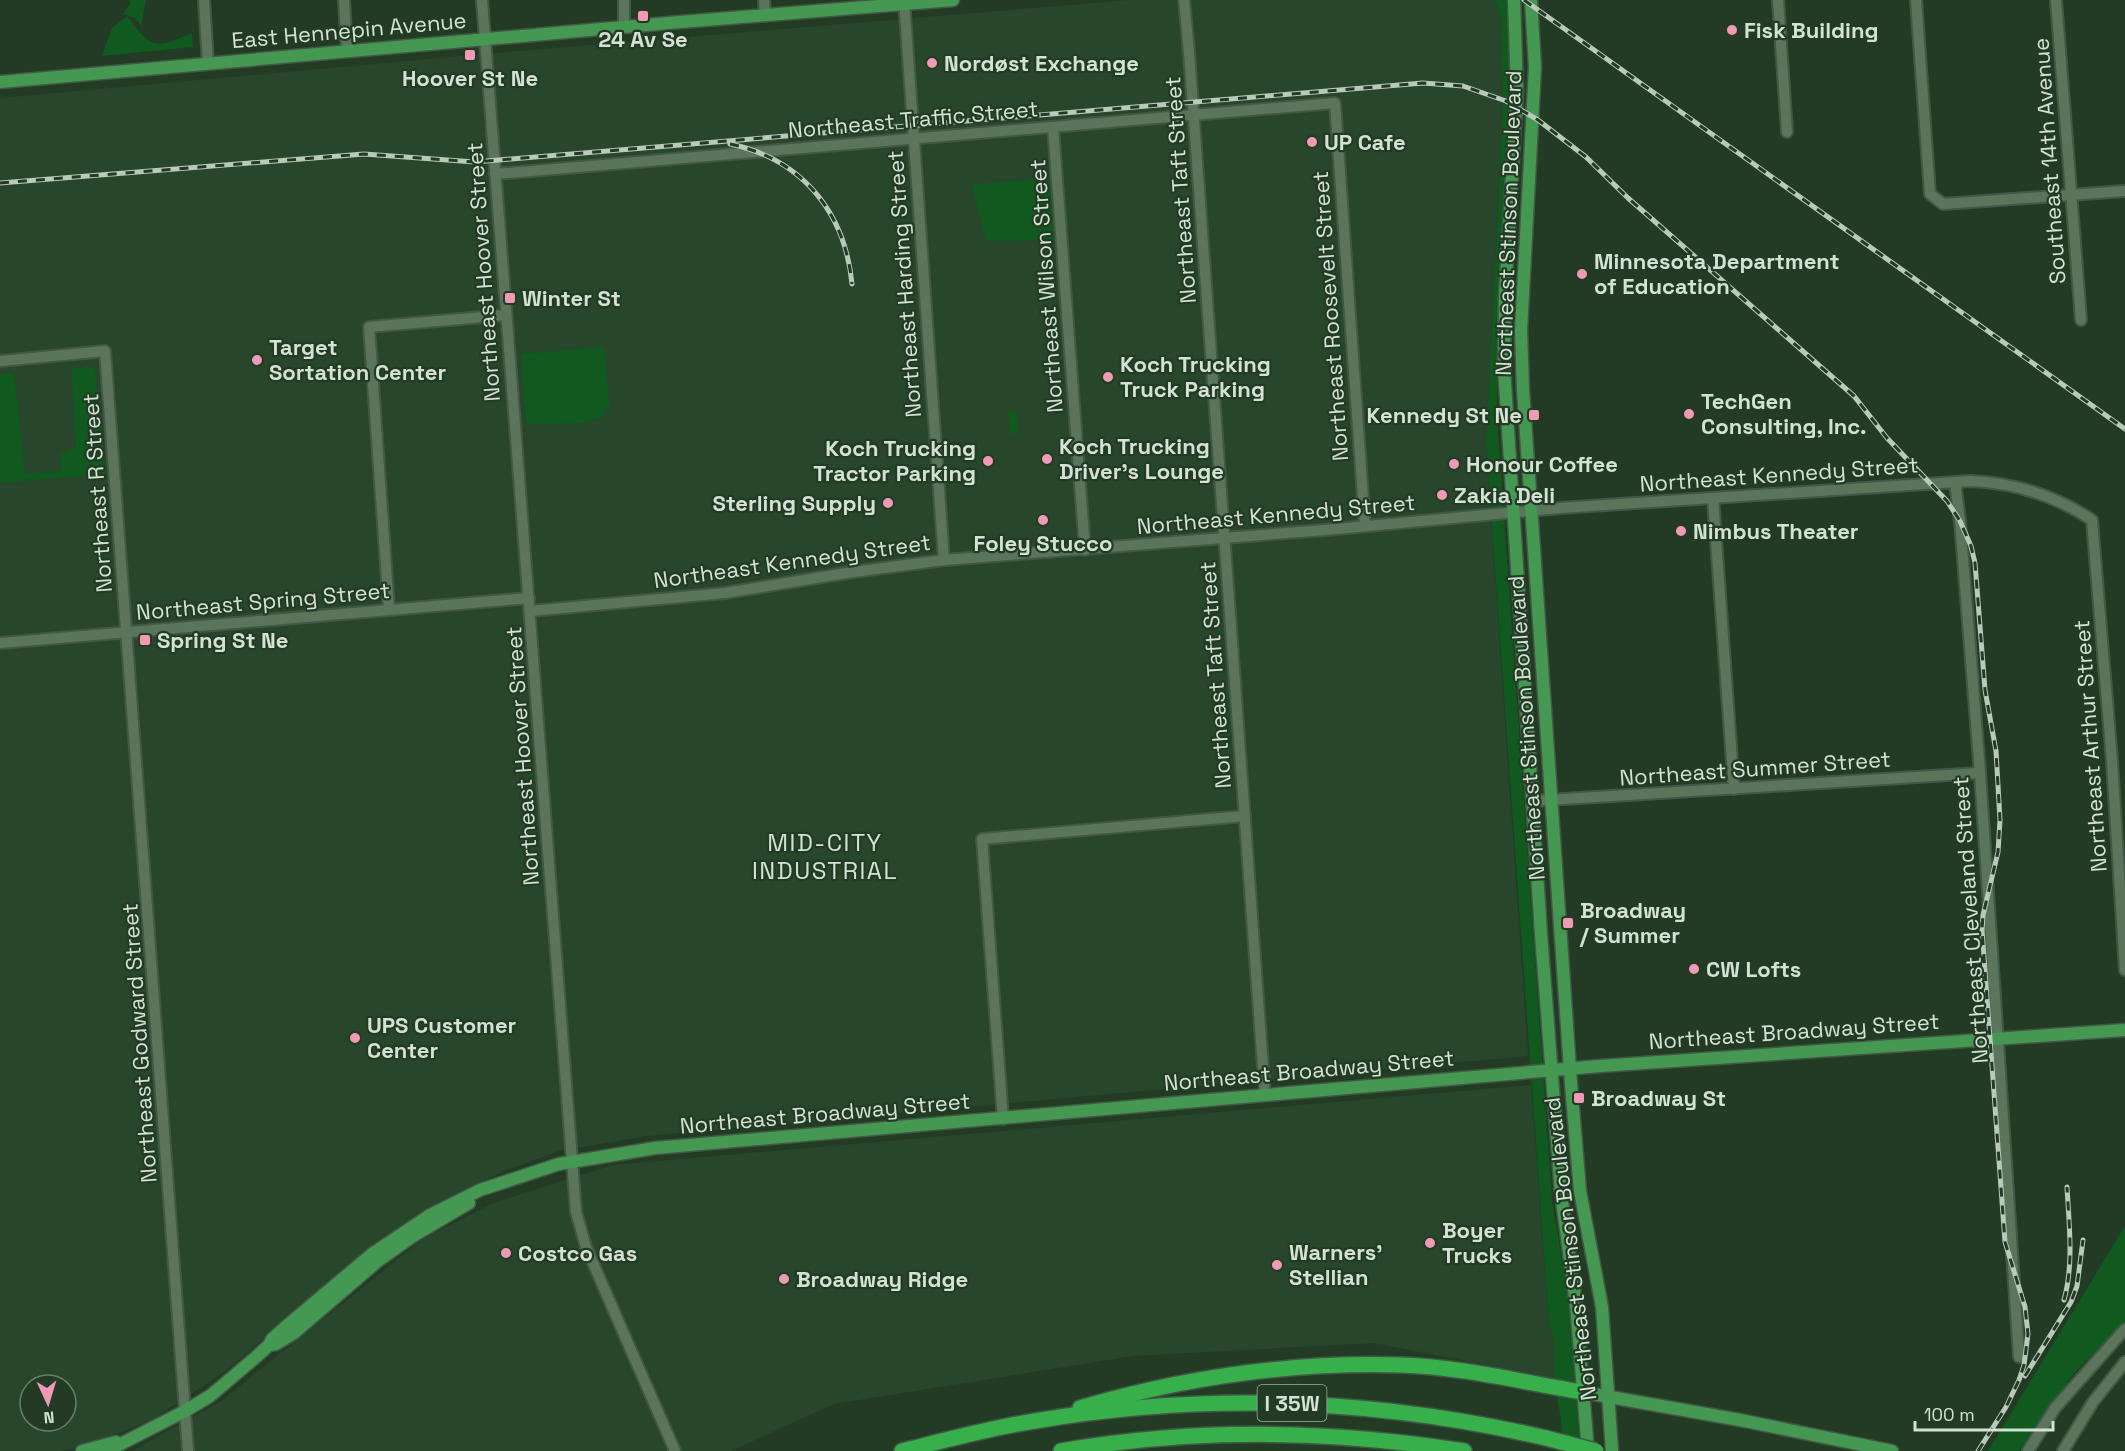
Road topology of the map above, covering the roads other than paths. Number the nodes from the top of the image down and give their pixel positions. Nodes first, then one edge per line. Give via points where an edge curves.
1 (204, 0) edge
2 (344, 0) edge
3 (482, 0) edge
4 (624, 0) edge
5 (764, 0) edge
6 (953, 0) edge
7 (1184, 0) edge
8 (1514, 0) edge
9 (1531, 0) edge
10 (1778, 0) edge
11 (1916, 0) edge
12 (2056, 0) edge
13 (905, 2) edge
14 (765, 16) junction
15 (624, 27) junction
16 (485, 39) junction
17 (347, 51) junction
18 (208, 63) junction
19 (0, 82) edge
20 (1335, 103) joint
21 (1194, 115) junction
22 (1053, 127) junction
23 (1787, 132) dead end
24 (914, 139) junction
25 (495, 174) junction
26 (2125, 191) edge
27 (2071, 195) junction
28 (506, 315) junction
29 (2081, 320) dead end
30 (0, 361) edge
31 (1957, 482) junction
32 (1713, 498) junction
33 (1531, 512) junction
34 (1514, 513) junction
35 (2092, 520) joint
36 (1365, 526) junction
37 (1225, 538) junction
38 (1085, 550) junction
39 (944, 560) junction
40 (529, 598) junction
41 (389, 609) junction
42 (530, 611) junction
43 (126, 632) junction
44 (0, 642) edge
45 (1980, 773) junction
46 (1734, 789) junction
47 (1552, 800) junction
48 (1532, 801) junction
49 (1245, 816) junction
50 (2125, 970) edge
51 (2125, 1030) edge
52 (1998, 1038) junction
53 (1571, 1068) junction
54 (1552, 1070) junction
55 (1265, 1095) junction
56 (1003, 1119) junction
57 (572, 1161) junction
58 (2125, 1329) edge
59 (2019, 1357) dead end
60 (2125, 1362) edge
61 (1582, 1392) junction
62 (1609, 1396) junction
63 (185, 1411) junction
64 (1037, 1420) junction
65 (124, 1441) junction
66 (82, 1451) edge
67 (107, 1451) edge
68 (188, 1451) edge
69 (675, 1451) edge
70 (902, 1451) edge
71 (1061, 1451) edge
72 (1464, 1451) edge
73 (1588, 1451) edge
74 (1596, 1451) edge
75 (1612, 1451) edge
76 (1892, 1451) edge
77 (2028, 1451) edge
78 (2063, 1451) edge

1 - 18 street
2 - 17 street
3 - 16 street, Northeast Hoover Street
4 - 15 street
5 - 14 street
6 - 13 main road, East Hennepin Avenue
7 - 21 street, Northeast Taft Street
8 - 34 main road, Northeast Stinson Boulevard via 1517,90 1503,341
9 - 33 main road, Northeast Stinson Boulevard via 1535,67 1521,330
10 - 23 street
11 - 27 street via 1930,194 1943,204
12 - 27 street, Southeast 14th Avenue
13 - 14 main road, East Hennepin Avenue
13 - 24 street, Northeast Harding Street
14 - 15 main road, East Hennepin Avenue
15 - 16 main road, East Hennepin Avenue
16 - 17 main road, East Hennepin Avenue
16 - 25 street, Northeast Hoover Street
17 - 18 main road, East Hennepin Avenue
18 - 19 main road, East Hennepin Avenue
20 - 21 street, Northeast Traffic Street
20 - 36 street, Northeast Roosevelt Street
21 - 22 street, Northeast Traffic Street
21 - 37 street, Northeast Taft Street
22 - 24 street, Northeast Traffic Street
22 - 38 street, Northeast Wilson Street
24 - 25 street, Northeast Traffic Street
24 - 39 street, Northeast Harding Street
25 - 28 street, Northeast Hoover Street
26 - 27 street
27 - 29 street, Southeast 14th Avenue
28 - 40 street, Northeast Hoover Street
28 - 41 street via 369,327
30 - 43 street, Northeast R Street via 105,351
31 - 32 street, Northeast Kennedy Street
31 - 35 street, Northeast Kennedy Street via 1988,482 2027,489 2067,504
31 - 45 street, Northeast Cleveland Street
32 - 33 street, Northeast Kennedy Street
32 - 46 street
33 - 34 street, Northeast Kennedy Street
33 - 47 main road, Northeast Stinson Boulevard
34 - 36 street, Northeast Kennedy Street
34 - 48 main road, Northeast Stinson Boulevard
35 - 50 street, Northeast Arthur Street
36 - 37 street, Northeast Kennedy Street
37 - 38 street, Northeast Kennedy Street
37 - 49 street, Northeast Taft Street
38 - 39 street, Northeast Kennedy Street
39 - 42 street, Northeast Kennedy Street via 725,593
40 - 41 street, Northeast Spring Street
40 - 42 street, Northeast Hoover Street
41 - 43 street, Northeast Spring Street
42 - 57 street, Northeast Hoover Street
43 - 44 street, Northeast Spring Street
43 - 63 street, Northeast Godward Street
45 - 46 street, Northeast Summer Street
45 - 52 street, Northeast Cleveland Street
46 - 47 street, Northeast Summer Street
47 - 48 street, Northeast Summer Street
47 - 53 main road, Northeast Stinson Boulevard
48 - 54 main road, Northeast Stinson Boulevard
49 - 55 street, Northeast Taft Street
49 - 56 street via 982,839
51 - 52 main road, Northeast Broadway Street
52 - 53 main road, Northeast Broadway Street
52 - 59 street, Northeast Cleveland Street
53 - 54 main road, Northeast Broadway Street
53 - 62 main road, Northeast Stinson Boulevard via 1580,1191 1602,1307
54 - 55 main road, Northeast Broadway Street
54 - 61 main road, Northeast Stinson Boulevard
55 - 56 main road, Northeast Broadway Street
56 - 57 main road, Northeast Broadway Street via 655,1148
57 - 63 main road, Northeast Broadway Street via 466,1196 430,1215 389,1242 284,1328 233,1378
57 - 69 street, Northeast Hoover Street via 580,1232
58 - 77 street via 2055,1408
60 - 78 street via 2093,1402
61 - 62 main road
61 - 64 highway via 1490,1375 1403,1365 1305,1366 1136,1391
61 - 73 main road, Northeast Stinson Boulevard
62 - 75 main road, Northeast Stinson Boulevard
62 - 76 main road
63 - 65 main road, Northeast Broadway Street
63 - 68 street, Northeast Godward Street
64 - 70 highway, I 35W
64 - 74 highway, I 35W, bridge via 1219,1403 1352,1406 1424,1414
65 - 66 main road, Northeast Broadway Street
65 - 67 main road, Northeast Broadway Street
71 - 72 highway, I 35W via 1165,1437 1233,1434 1295,1435

